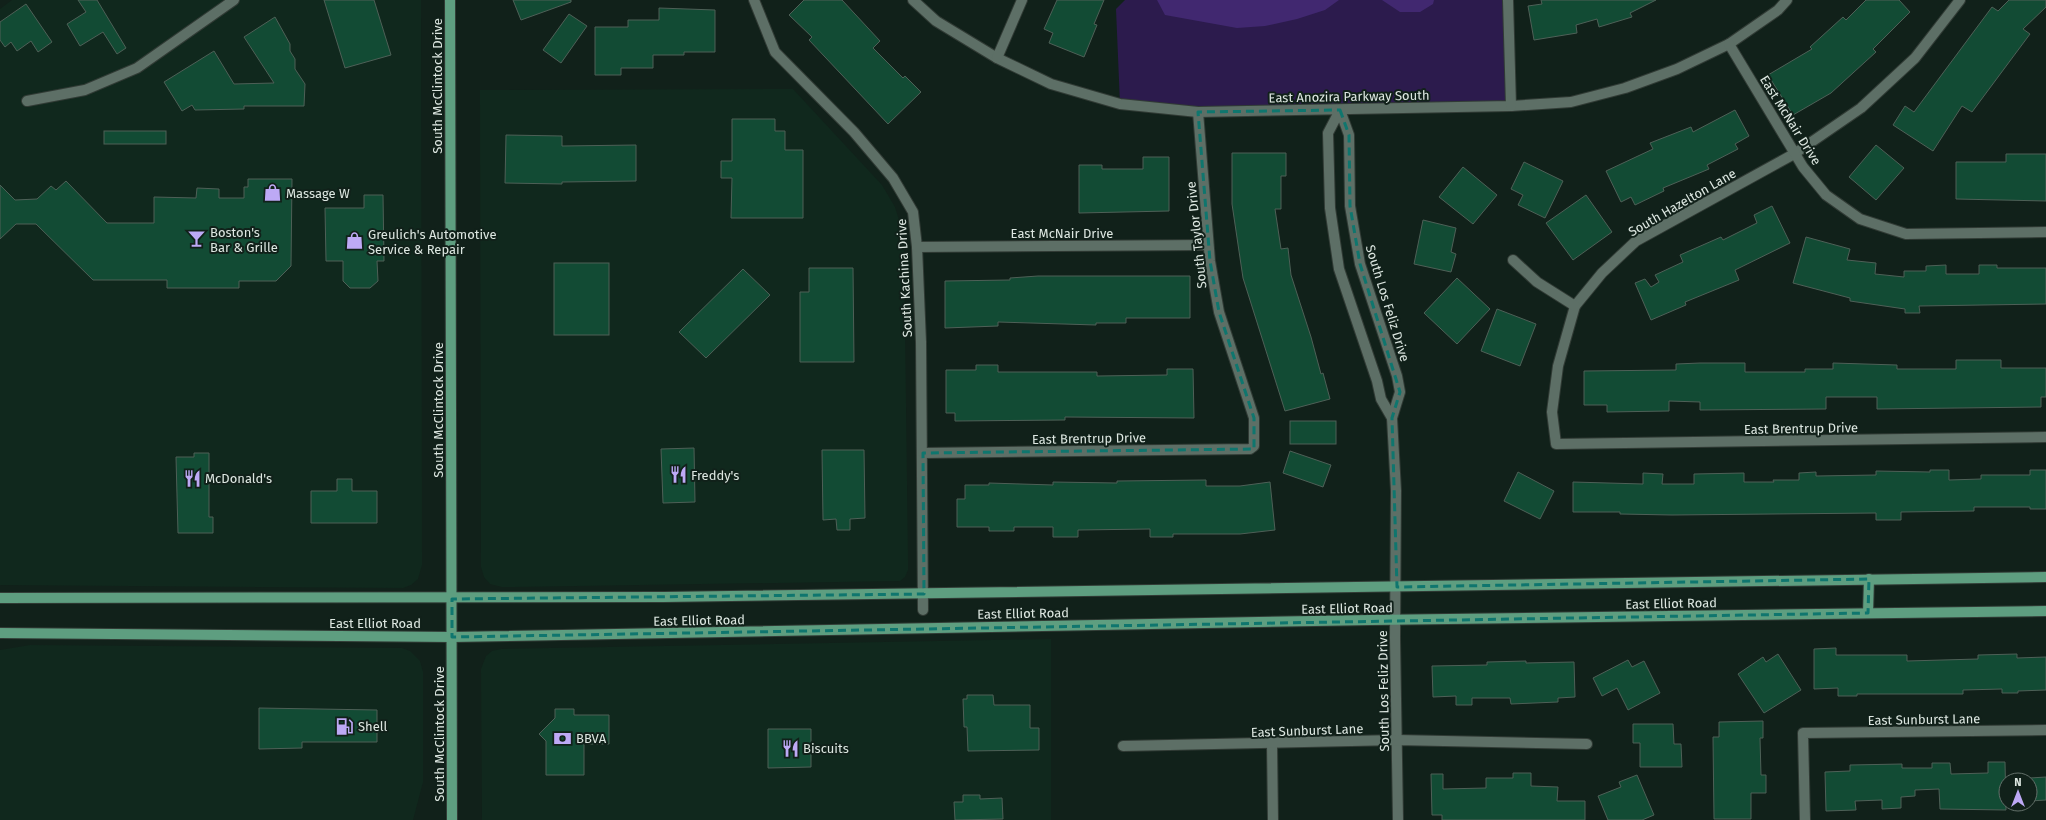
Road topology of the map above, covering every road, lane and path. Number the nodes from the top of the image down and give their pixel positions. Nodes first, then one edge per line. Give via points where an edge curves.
1 (234, 0) edge
2 (450, 0) edge
3 (754, 0) edge
4 (913, 0) edge
5 (1022, 0) edge
6 (1508, 0) edge
7 (1788, 0) edge
8 (1960, 0) edge
9 (1729, 44) junction
10 (997, 58) junction
11 (27, 101) dead end
12 (1511, 106) junction
13 (1340, 110) junction
14 (1198, 112) junction
15 (1794, 154) junction
16 (2046, 232) edge
17 (1208, 245) junction
18 (917, 247) junction
19 (1513, 260) dead end
20 (1575, 306) junction
21 (1392, 418) junction
22 (2046, 437) edge
23 (1556, 444) joint
24 (1254, 446) joint
25 (922, 453) junction
26 (2046, 578) edge
27 (1868, 580) junction
28 (1396, 587) junction
29 (924, 594) junction
30 (0, 598) edge
31 (452, 599) junction
32 (923, 610) dead end
33 (2046, 611) edge
34 (1868, 613) junction
35 (1395, 620) junction
36 (2, 630) edge
37 (452, 637) junction
38 (2046, 730) edge
39 (1397, 740) junction
40 (1272, 744) junction
41 (1587, 744) dead end
42 (1123, 746) dead end
43 (452, 820) edge
44 (1273, 820) edge
45 (1398, 820) edge
46 (1805, 820) edge

1 - 11 street via 137,68 85,90
2 - 31 main road, South McClintock Drive
3 - 18 street, South Kachina Drive via 775,52 854,132 893,178 913,212
4 - 10 street, East Anozira Parkway South via 936,21
5 - 10 street
6 - 12 street
7 - 9 street, East Anozira Parkway South via 1778,10
8 - 15 street, South Hazelton Lane via 1915,58 1894,78 1861,108
9 - 12 street, East Anozira Parkway South via 1677,69 1625,88 1571,102
9 - 15 street, East McNair Drive
10 - 14 street, East Anozira Parkway South via 1051,84 1120,104
12 - 13 street, East Anozira Parkway South
13 - 14 street, East Anozira Parkway South
13 - 21 street, South Los Feliz Drive via 1349,135 1350,206 1360,264 1400,392
13 - 21 street, South Los Feliz Drive via 1328,133 1330,208 1339,269 1381,399
14 - 17 street, South Taylor Drive
15 - 16 street, East McNair Drive via 1826,195 1860,219 1906,234
15 - 20 street, South Hazelton Lane via 1636,242 1602,273
17 - 18 street, East McNair Drive
17 - 24 street, South Taylor Drive via 1219,312 1254,418
18 - 25 street, South Kachina Drive
19 - 20 street via 1537,282
20 - 23 street, South Hazelton Lane via 1558,366 1552,412
21 - 28 street, South Los Feliz Drive via 1395,456
22 - 23 street, East Brentrup Drive
24 - 25 street, East Brentrup Drive via 1250,449
25 - 29 street, South Kachina Drive
26 - 27 main road, East Elliot Road
27 - 28 main road, East Elliot Road
27 - 34 main road
28 - 29 main road, East Elliot Road
28 - 35 street, South Los Feliz Drive
29 - 31 main road, East Elliot Road
29 - 32 street, South Kachina Drive
30 - 31 main road, East Elliot Road
31 - 37 main road, South McClintock Drive
33 - 34 main road, East Elliot Road
34 - 35 main road, East Elliot Road
35 - 37 main road, East Elliot Road
35 - 39 street, South Los Feliz Drive
36 - 37 main road, East Elliot Road
37 - 43 main road, South McClintock Drive
38 - 46 street, East Sunburst Lane via 1803,733
39 - 40 street, East Sunburst Lane
39 - 41 street, East Sunburst Lane
39 - 45 street, South Los Feliz Drive
40 - 42 street, East Sunburst Lane
40 - 44 street

